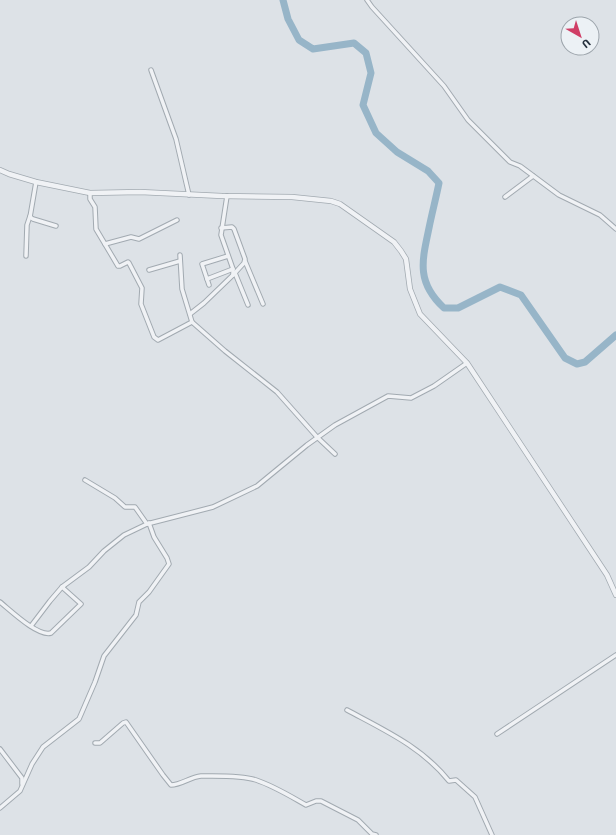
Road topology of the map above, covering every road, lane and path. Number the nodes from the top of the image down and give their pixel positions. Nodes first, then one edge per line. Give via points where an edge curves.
1 (367, 0) edge
2 (151, 70) dead end
3 (0, 170) edge
4 (533, 176) junction
5 (36, 182) junction
6 (90, 193) junction
7 (189, 195) junction
8 (227, 196) junction
9 (505, 197) dead end
10 (30, 216) junction
11 (177, 220) dead end
12 (56, 226) dead end
13 (221, 228) junction
14 (616, 229) edge
15 (105, 244) junction
16 (180, 255) dead end
17 (26, 256) dead end
18 (228, 256) junction
19 (180, 261) junction
20 (245, 261) junction
21 (149, 270) dead end
22 (234, 272) junction
23 (207, 279) junction
24 (209, 285) dead end
25 (263, 304) dead end
26 (248, 305) dead end
27 (190, 314) junction
28 (192, 322) junction
29 (467, 363) junction
30 (317, 437) junction
31 (335, 454) dead end
32 (85, 480) dead end
33 (148, 523) junction
34 (62, 587) junction
35 (616, 595) edge
36 (0, 602) edge
37 (31, 626) junction
38 (616, 655) edge
39 (347, 710) dead end
40 (497, 734) dead end
41 (95, 743) dead end
42 (0, 749) edge
43 (20, 792) junction
44 (0, 808) edge
45 (376, 835) edge
46 (492, 835) edge

1 - 4 street via 444,86 468,120 510,162
2 - 7 street via 176,139
3 - 5 street
4 - 9 street
4 - 14 street via 559,195 600,215
5 - 6 street
5 - 10 street
6 - 7 street via 140,192
6 - 15 street via 96,229
7 - 8 street
8 - 13 street
8 - 29 street via 292,197 340,204 394,242 406,259 410,289 420,314
10 - 12 street
10 - 17 street via 27,225
11 - 15 street via 139,239 131,237
13 - 18 street
13 - 20 street via 234,229
15 - 28 street via 118,266 129,263 142,288 141,304 156,340
16 - 19 street
18 - 22 street
18 - 23 street via 202,264
19 - 21 street
19 - 27 street via 182,289
20 - 22 street
20 - 25 street
22 - 23 street
22 - 26 street
22 - 27 street
23 - 24 street
27 - 28 street
28 - 30 street via 277,392
29 - 30 street via 411,398 388,396
29 - 35 street via 606,575
30 - 31 street
30 - 33 street via 257,486 213,507
32 - 33 street via 125,507 136,507
33 - 34 street via 124,534 89,567
33 - 43 street via 169,564 139,602 136,615 104,656 79,719 43,747 32,764
34 - 37 street
34 - 37 street via 80,604 51,633 45,634
36 - 37 street
38 - 40 street
39 - 46 street via 404,741 441,771 449,781 456,780 475,797
41 - 45 street via 100,743 126,722 171,785 200,776 255,780 306,805 321,801 358,820
42 - 43 street via 22,778
43 - 44 street

